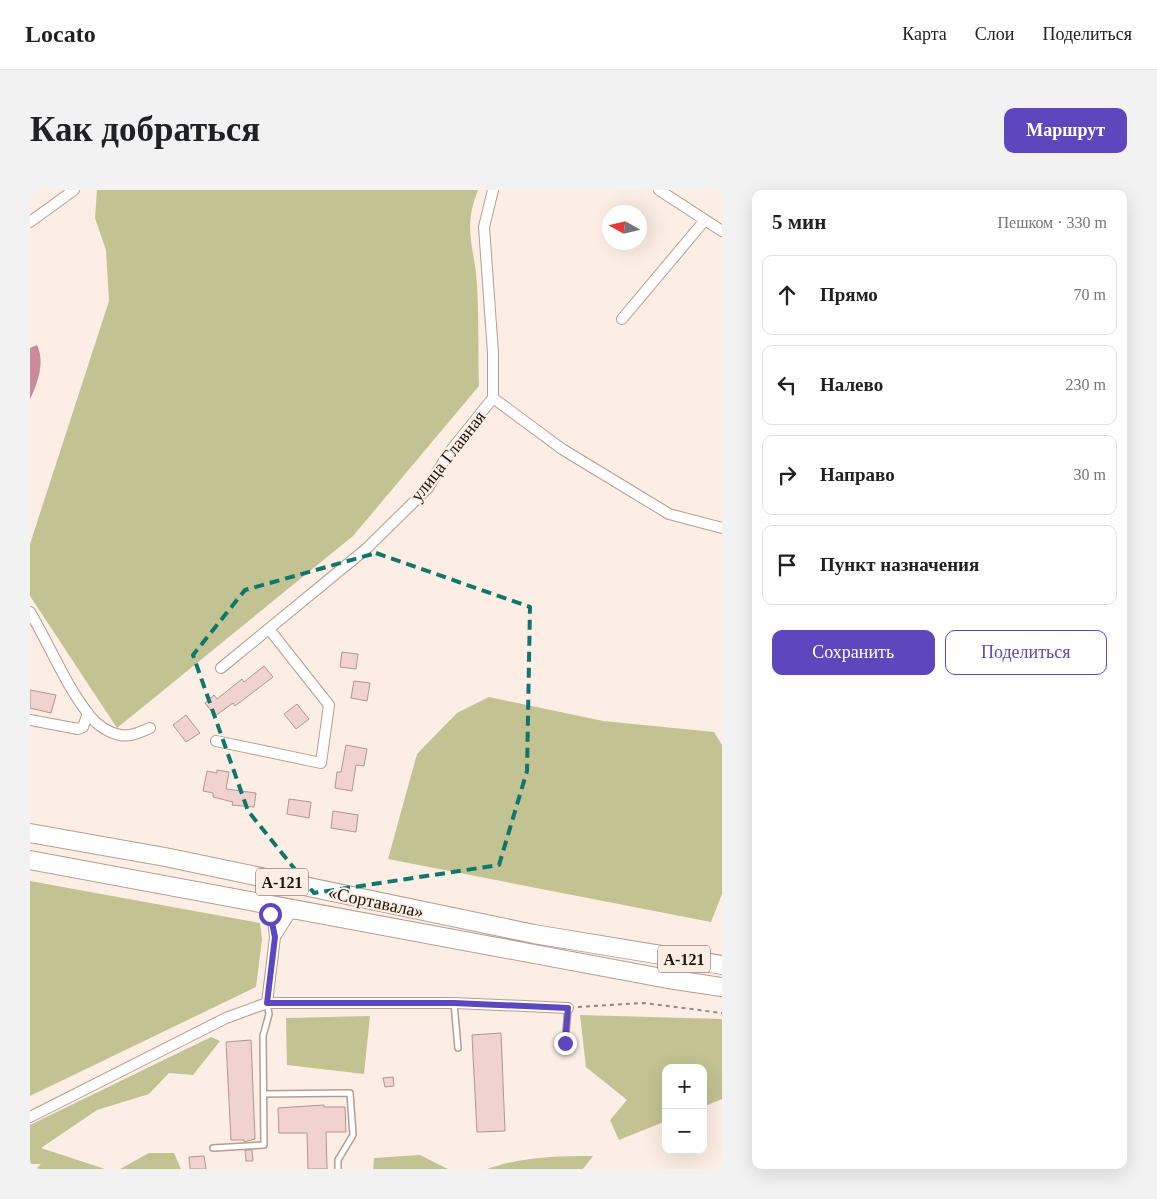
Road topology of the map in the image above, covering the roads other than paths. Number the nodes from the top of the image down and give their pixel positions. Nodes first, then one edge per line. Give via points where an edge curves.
1 (74, 190) edge
2 (493, 190) edge
3 (659, 190) edge
4 (673, 194) edge
5 (705, 220) junction
6 (30, 222) edge
7 (722, 231) edge
8 (622, 319) dead end
9 (493, 398) junction
10 (722, 528) edge
11 (30, 612) edge
12 (269, 628) junction
13 (221, 668) dead end
14 (88, 713) junction
15 (30, 720) edge
16 (150, 728) dead end
17 (216, 742) dead end
18 (30, 833) edge
19 (30, 860) edge
20 (261, 903) junction
21 (301, 911) junction
22 (275, 937) junction
23 (722, 966) edge
24 (722, 986) edge
25 (267, 1003) junction
26 (454, 1003) junction
27 (568, 1008) joint
28 (565, 1043) dead end
29 (458, 1048) dead end
30 (264, 1094) junction
31 (30, 1117) edge
32 (213, 1148) dead end
33 (338, 1169) edge

1 - 6 street
2 - 9 street, улица Главная via 484,227
3 - 4 street
4 - 5 street
5 - 7 street
5 - 8 street
9 - 10 street via 562,449 669,514
9 - 12 street, улица Главная via 448,454 428,488 366,549
11 - 14 street
12 - 13 street, улица Главная
12 - 17 street via 329,705 321,763
14 - 15 street via 83,727 78,729
14 - 16 street via 100,726 120,735
18 - 23 highway, «Сортавала» / А-121 via 165,857 534,934
19 - 20 highway, «Сортавала» / А-121
20 - 21 highway, «Сортавала» / А-121
20 - 22 street via 273,920
21 - 22 street via 289,915
21 - 24 highway, «Сортавала» / А-121 via 668,979
22 - 25 street
25 - 26 street
25 - 30 lane via 269,1014 263,1036
25 - 31 street via 226,1018
26 - 27 street
26 - 29 lane
27 - 28 lane
30 - 32 lane via 264,1145
30 - 33 lane via 350,1093 353,1135 338,1160

